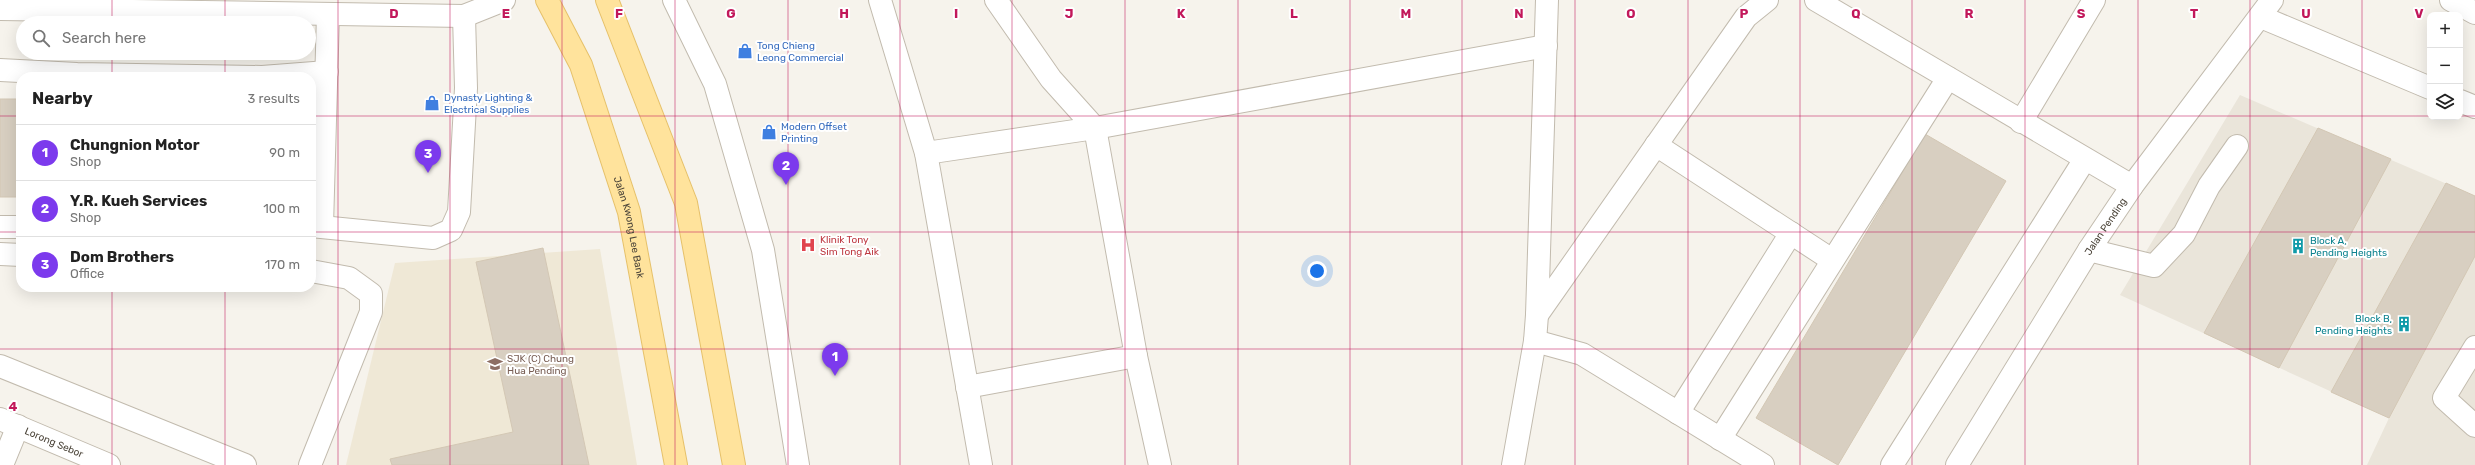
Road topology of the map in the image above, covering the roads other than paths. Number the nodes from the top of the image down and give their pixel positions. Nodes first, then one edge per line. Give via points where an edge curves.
1 (504, 0) edge
2 (547, 0) edge
3 (607, 0) edge
4 (674, 0) edge
5 (880, 0) edge
6 (996, 0) edge
7 (1548, 0) edge
8 (1767, 0) edge
9 (1816, 0) edge
10 (2094, 0) edge
11 (2451, 0) edge
12 (235, 6) edge
13 (2267, 8) edge
14 (0, 9) edge
15 (2475, 13) edge
16 (328, 14) junction
17 (464, 16) junction
18 (1546, 46) junction
19 (0, 70) edge
20 (38, 72) edge
21 (327, 72) junction
22 (316, 73) edge
23 (1948, 78) junction
24 (2427, 87) edge
25 (2463, 102) edge
26 (2475, 107) edge
27 (2021, 122) junction
28 (1095, 128) junction
29 (1656, 144) junction
30 (2237, 146) dead end
31 (926, 153) junction
32 (2085, 159) junction
33 (2132, 186) junction
34 (317, 226) edge
35 (16, 227) edge
36 (0, 228) edge
37 (1791, 233) junction
38 (2089, 250) junction
39 (0, 254) edge
40 (16, 254) edge
41 (1832, 260) junction
42 (316, 272) edge
43 (1537, 316) junction
44 (1535, 341) junction
45 (2475, 347) edge
46 (1136, 356) junction
47 (0, 366) edge
48 (967, 387) junction
49 (1678, 412) junction
50 (9, 423) edge
51 (2475, 426) edge
52 (1720, 438) junction
53 (238, 464) edge
54 (2, 465) edge
55 (109, 465) edge
56 (310, 465) edge
57 (676, 465) edge
58 (734, 465) edge
59 (798, 465) edge
60 (981, 465) edge
61 (1160, 465) edge
62 (1513, 465) edge
63 (1763, 465) edge
64 (1892, 465) edge
65 (1957, 465) edge

1 - 17 street
2 - 57 main road, Jalan Kwong Lee Bank via 581,65 629,212
3 - 58 main road via 686,203
4 - 59 street via 716,84 763,250
5 - 31 street
6 - 28 street via 1051,79
7 - 18 street
8 - 29 street via 1746,17
9 - 23 street
10 - 27 street
11 - 15 street
12 - 14 street
12 - 16 street
13 - 24 street
13 - 33 street, Jalan Pending
16 - 17 street
16 - 21 street
17 - 34 street via 466,88 459,212 451,230 433,238
18 - 28 street
18 - 43 street
19 - 20 street
21 - 22 street
21 - 34 street
23 - 27 street
23 - 41 street
25 - 26 street
27 - 32 street
28 - 31 street
28 - 46 street
29 - 37 street
29 - 43 street
30 - 38 street via 2209,186 2184,234 2154,266
31 - 48 street
32 - 33 street
32 - 64 street
33 - 38 street, Jalan Pending
35 - 36 street
37 - 41 street
37 - 49 street
38 - 65 street, Jalan Pending
39 - 40 street
41 - 52 street
42 - 56 street via 349,278 371,294 371,312
43 - 44 street
44 - 49 street via 1582,354
44 - 62 street
45 - 51 street via 2444,398
46 - 48 street
46 - 61 street
47 - 53 street
48 - 60 street
49 - 52 street
50 - 54 street
50 - 55 street, Lorong Sebor
52 - 63 street

